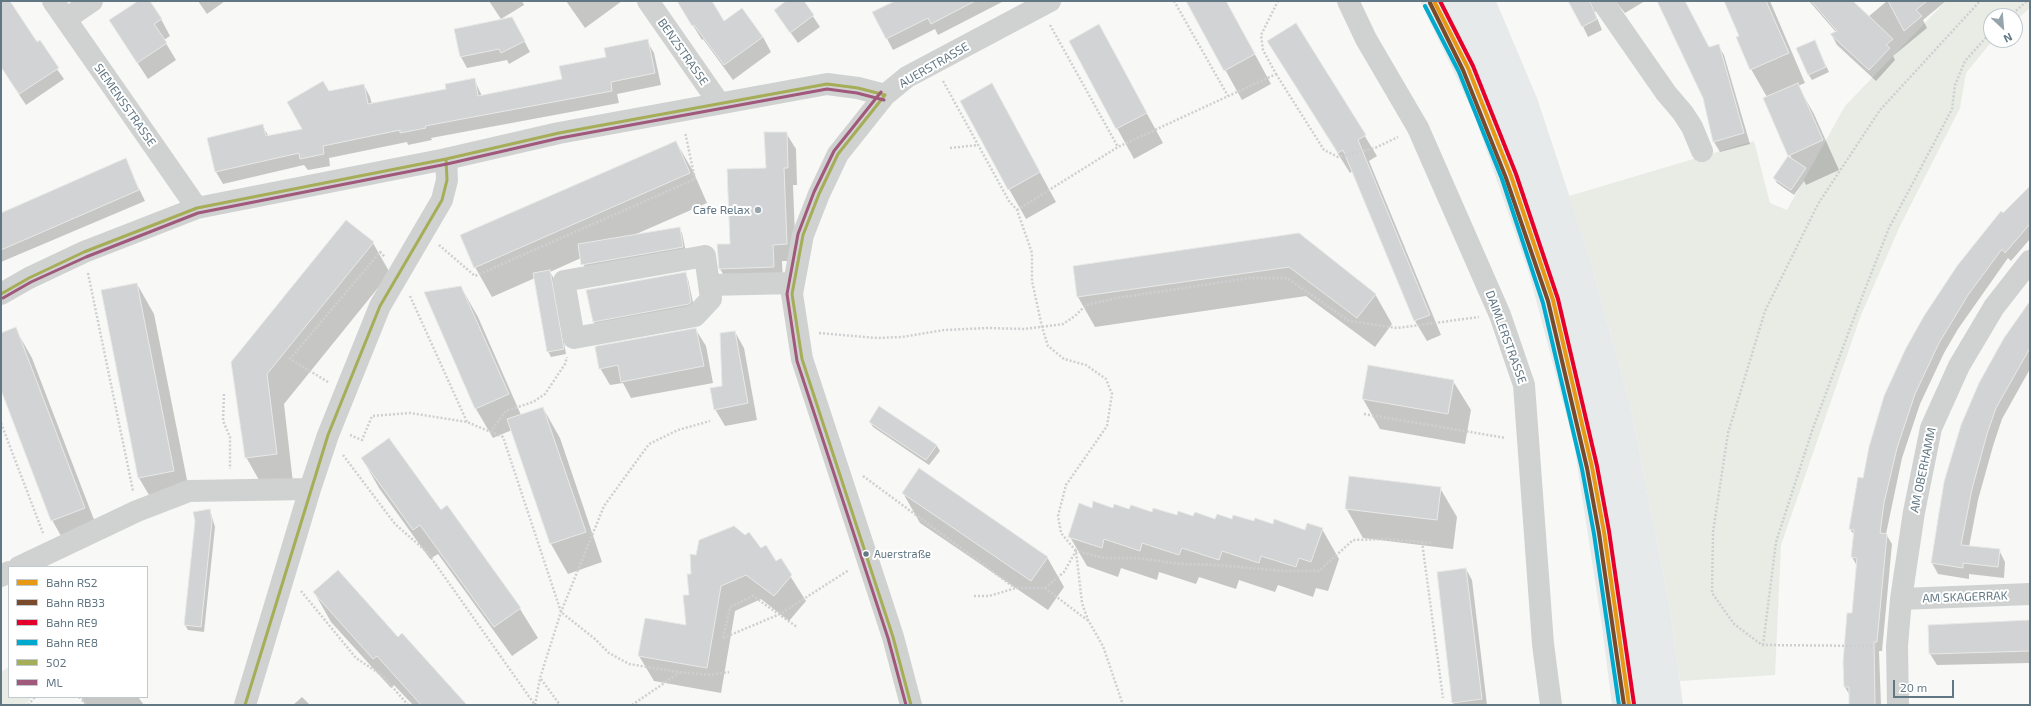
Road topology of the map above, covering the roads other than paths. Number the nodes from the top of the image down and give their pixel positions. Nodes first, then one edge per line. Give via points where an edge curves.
1 (53, 1) edge
2 (92, 1) edge
3 (648, 1) edge
4 (1348, 1) edge
5 (1602, 1) edge
6 (1045, 4) edge
7 (66, 20) junction
8 (886, 95) junction
9 (719, 103) junction
10 (1702, 151) dead end
11 (446, 159) junction
12 (197, 208) junction
13 (2030, 260) edge
14 (794, 283) junction
15 (710, 285) junction
16 (1, 294) edge
17 (310, 489) junction
18 (22, 566) edge
19 (2030, 594) edge
20 (1901, 599) junction
21 (245, 705) edge
22 (911, 705) edge
23 (1551, 705) edge
24 (1898, 705) edge

1 - 7 street, SIEMENSSTRASSE
2 - 7 street
3 - 9 street, BENZSTRASSE
4 - 23 street, DAIMLERSTRASSE via 1366,39 1418,128 1500,315 1524,385
5 - 10 street via 1666,93 1683,113
6 - 8 street, AUERSTRASSE via 908,77
7 - 12 street, SIEMENSSTRASSE
8 - 9 street, AUERSTRASSE via 827,84
8 - 14 street via 838,154 803,235
9 - 11 street, AUERSTRASSE via 558,133
11 - 12 street, AUERSTRASSE
11 - 17 street via 447,180 442,200 380,306 346,392 337,438
12 - 16 street, AUERSTRASSE via 84,252
13 - 20 street, AM OBERHAMM via 1994,307 1959,366 1931,428 1914,512
14 - 15 street
14 - 22 street via 792,294 802,359 892,637
15 - 15 street via 711,299 695,316 574,338 564,281 705,256
17 - 18 street via 189,491 137,511
17 - 21 street
19 - 20 street, AM SKAGERRAK
20 - 24 street, AM OBERHAMM via 1897,646

